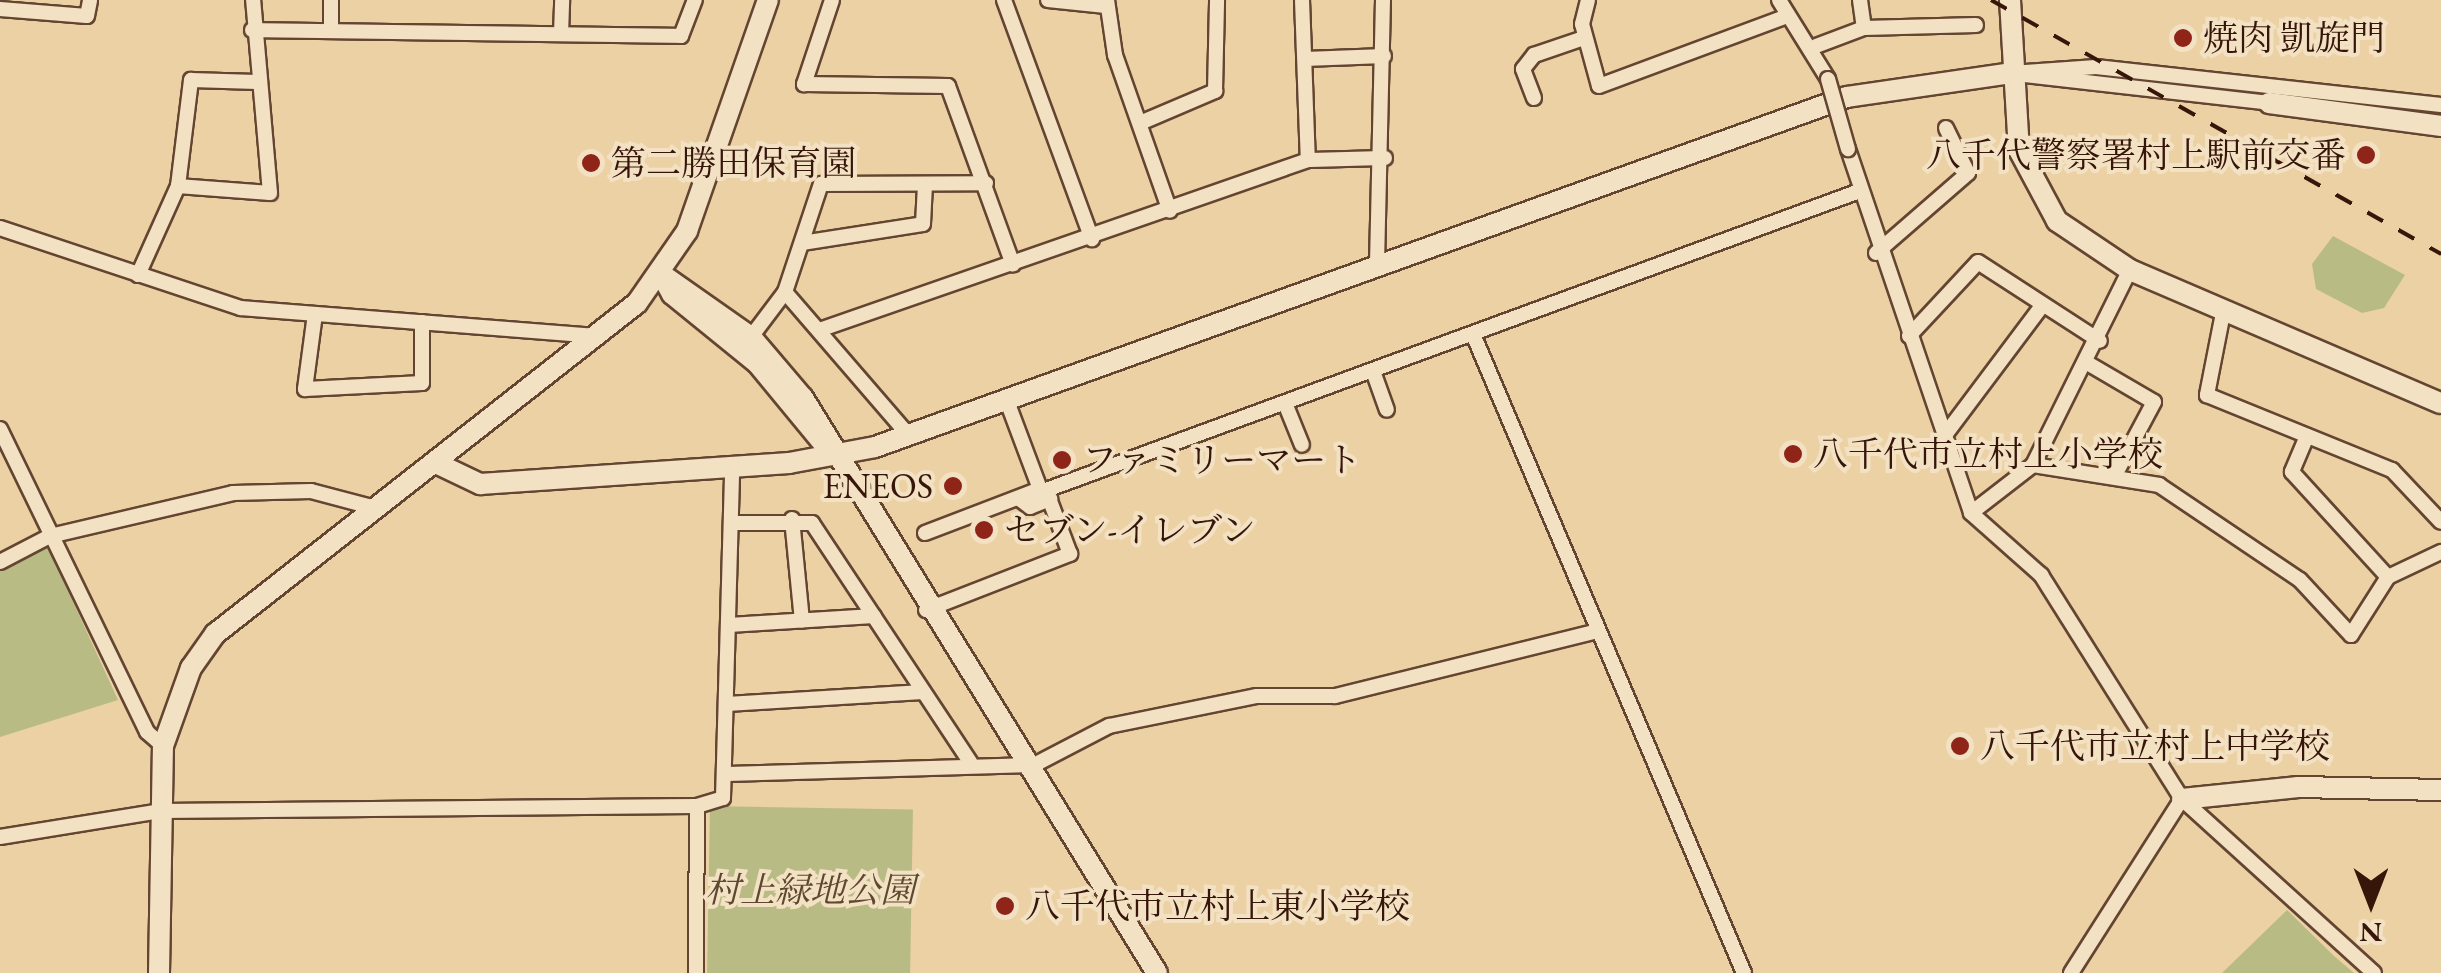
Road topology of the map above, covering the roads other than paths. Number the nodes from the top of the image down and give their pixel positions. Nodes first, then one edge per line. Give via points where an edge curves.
1 (90, 0) edge
2 (253, 0) edge
3 (331, 0) edge
4 (562, 0) edge
5 (695, 0) edge
6 (768, 0) edge
7 (832, 0) edge
8 (1004, 0) edge
9 (1048, 0) edge
10 (1217, 0) edge
11 (1302, 0) edge
12 (1384, 0) edge
13 (1588, 0) edge
14 (1779, 0) edge
15 (1860, 0) edge
16 (2010, 0) edge
17 (1106, 3) edge
18 (0, 9) edge
19 (1787, 16) junction
20 (1976, 25) dead end
21 (1864, 28) junction
22 (252, 30) junction
23 (330, 30) junction
24 (561, 34) junction
25 (1584, 38) junction
26 (1816, 46) junction
27 (1384, 56) junction
28 (1304, 59) junction
29 (2011, 73) junction
30 (258, 82) junction
31 (1534, 98) dead end
32 (2269, 102) joint
33 (2439, 116) edge
34 (1140, 124) junction
35 (1946, 128) dead end
36 (1384, 158) junction
37 (1308, 160) junction
38 (986, 183) junction
39 (924, 184) junction
40 (178, 186) junction
41 (1858, 192) junction
42 (1170, 211) junction
43 (0, 228) edge
44 (1092, 239) junction
45 (802, 243) junction
46 (1876, 252) junction
47 (1378, 264) junction
48 (1013, 265) junction
49 (2130, 270) junction
50 (661, 274) junction
51 (138, 276) junction
52 (785, 292) junction
53 (2040, 307) junction
54 (2224, 308) junction
55 (314, 314) junction
56 (422, 322) junction
57 (822, 329) junction
58 (1473, 334) junction
59 (605, 336) junction
60 (1909, 336) junction
61 (751, 337) junction
62 (2100, 341) junction
63 (2088, 364) junction
64 (1372, 371) junction
65 (1007, 402) junction
66 (1285, 402) junction
67 (2441, 403) edge
68 (1386, 410) dead end
69 (0, 429) edge
70 (2307, 436) junction
71 (910, 437) junction
72 (1942, 439) junction
73 (1302, 445) dead end
74 (833, 456) junction
75 (438, 464) junction
76 (2033, 466) junction
77 (732, 468) junction
78 (2115, 475) junction
79 (1018, 498) junction
80 (1050, 499) junction
81 (380, 509) junction
82 (1971, 513) junction
83 (792, 519) junction
84 (2441, 522) edge
85 (731, 523) junction
86 (925, 533) dead end
87 (50, 536) junction
88 (2441, 552) edge
89 (0, 562) edge
90 (2388, 577) junction
91 (926, 610) junction
92 (874, 616) junction
93 (802, 621) junction
94 (729, 625) junction
95 (1598, 632) junction
96 (923, 692) junction
97 (728, 704) junction
98 (164, 746) junction
99 (970, 762) junction
100 (1034, 765) junction
101 (726, 774) junction
102 (2441, 790) edge
103 (2182, 799) junction
104 (697, 806) junction
105 (160, 811) junction
106 (0, 837) edge
107 (159, 973) edge
108 (696, 973) edge
109 (1157, 973) edge
110 (1744, 973) edge
111 (2071, 973) edge
112 (2374, 973) edge

1 - 18 street via 87,16
2 - 22 street
3 - 23 street
4 - 24 street
5 - 24 street via 681,36
6 - 50 street via 687,231
7 - 38 street via 804,84 948,86
8 - 44 street
9 - 17 street
10 - 34 street via 1216,91
11 - 28 street
12 - 27 street
13 - 25 street
14 - 19 street
15 - 21 street
16 - 29 street
17 - 34 street
19 - 25 street via 1598,86
19 - 26 street
20 - 21 street
21 - 26 street
22 - 23 street
22 - 30 street
23 - 24 street
25 - 31 street via 1534,55 1524,69
26 - 41 street, bridge
27 - 28 street
27 - 36 street
28 - 37 street
29 - 32 street
29 - 33 street via 2096,66
29 - 47 street via 1847,97
29 - 49 street via 2031,181 2057,221
30 - 40 street via 192,80
30 - 40 street via 270,193
32 - 33 street
34 - 42 street
35 - 46 street via 1968,173
36 - 37 street
36 - 47 street
37 - 42 street
38 - 39 street
38 - 48 street
39 - 45 street via 923,224
39 - 45 street via 821,184
40 - 51 street
41 - 46 street
41 - 58 street
42 - 44 street
43 - 51 street
44 - 48 street
45 - 52 street
46 - 60 street
47 - 65 street
48 - 57 street
49 - 54 street
49 - 62 street
50 - 59 street
50 - 61 street
50 - 74 street via 672,294 758,364
51 - 55 street via 230,305
52 - 57 street
52 - 61 street
53 - 60 street via 1978,262
53 - 62 street
53 - 72 street
54 - 67 street
54 - 70 street via 2207,395
55 - 56 street
55 - 56 street via 306,389 422,383
56 - 59 street
57 - 71 street
58 - 64 street
58 - 95 street
59 - 75 street
60 - 72 street
61 - 74 street via 827,433
62 - 63 street
63 - 76 street
63 - 78 street via 2154,402
64 - 66 street
64 - 68 street
65 - 71 street
65 - 79 street via 1040,489
66 - 73 street
66 - 80 street via 1046,490
69 - 87 street
70 - 84 street via 2392,470
70 - 90 street via 2292,472
71 - 74 street
72 - 82 street
74 - 77 street
74 - 91 street
75 - 77 street via 480,484
75 - 81 street
76 - 78 street
76 - 82 street
77 - 85 street
78 - 90 street via 2175,495 2300,580 2351,634
79 - 80 street via 1030,507
79 - 86 street
80 - 91 street via 1070,554
81 - 87 street via 311,491 233,492
81 - 98 street via 215,634 174,704
82 - 103 street via 2040,575
83 - 85 street
83 - 92 street via 812,523
83 - 93 street
85 - 94 street
87 - 89 street
87 - 98 street via 147,732
88 - 90 street
91 - 100 street
92 - 93 street
92 - 96 street
93 - 94 street
94 - 97 street
95 - 100 street via 1335,696 1258,696 1109,726
95 - 110 street
96 - 97 street
96 - 99 street
97 - 101 street
98 - 105 street
99 - 100 street
99 - 101 street
100 - 109 street
101 - 104 street via 723,798
102 - 103 street via 2298,787
103 - 111 street
103 - 112 street
104 - 105 street
104 - 108 street
105 - 106 street
105 - 107 street

